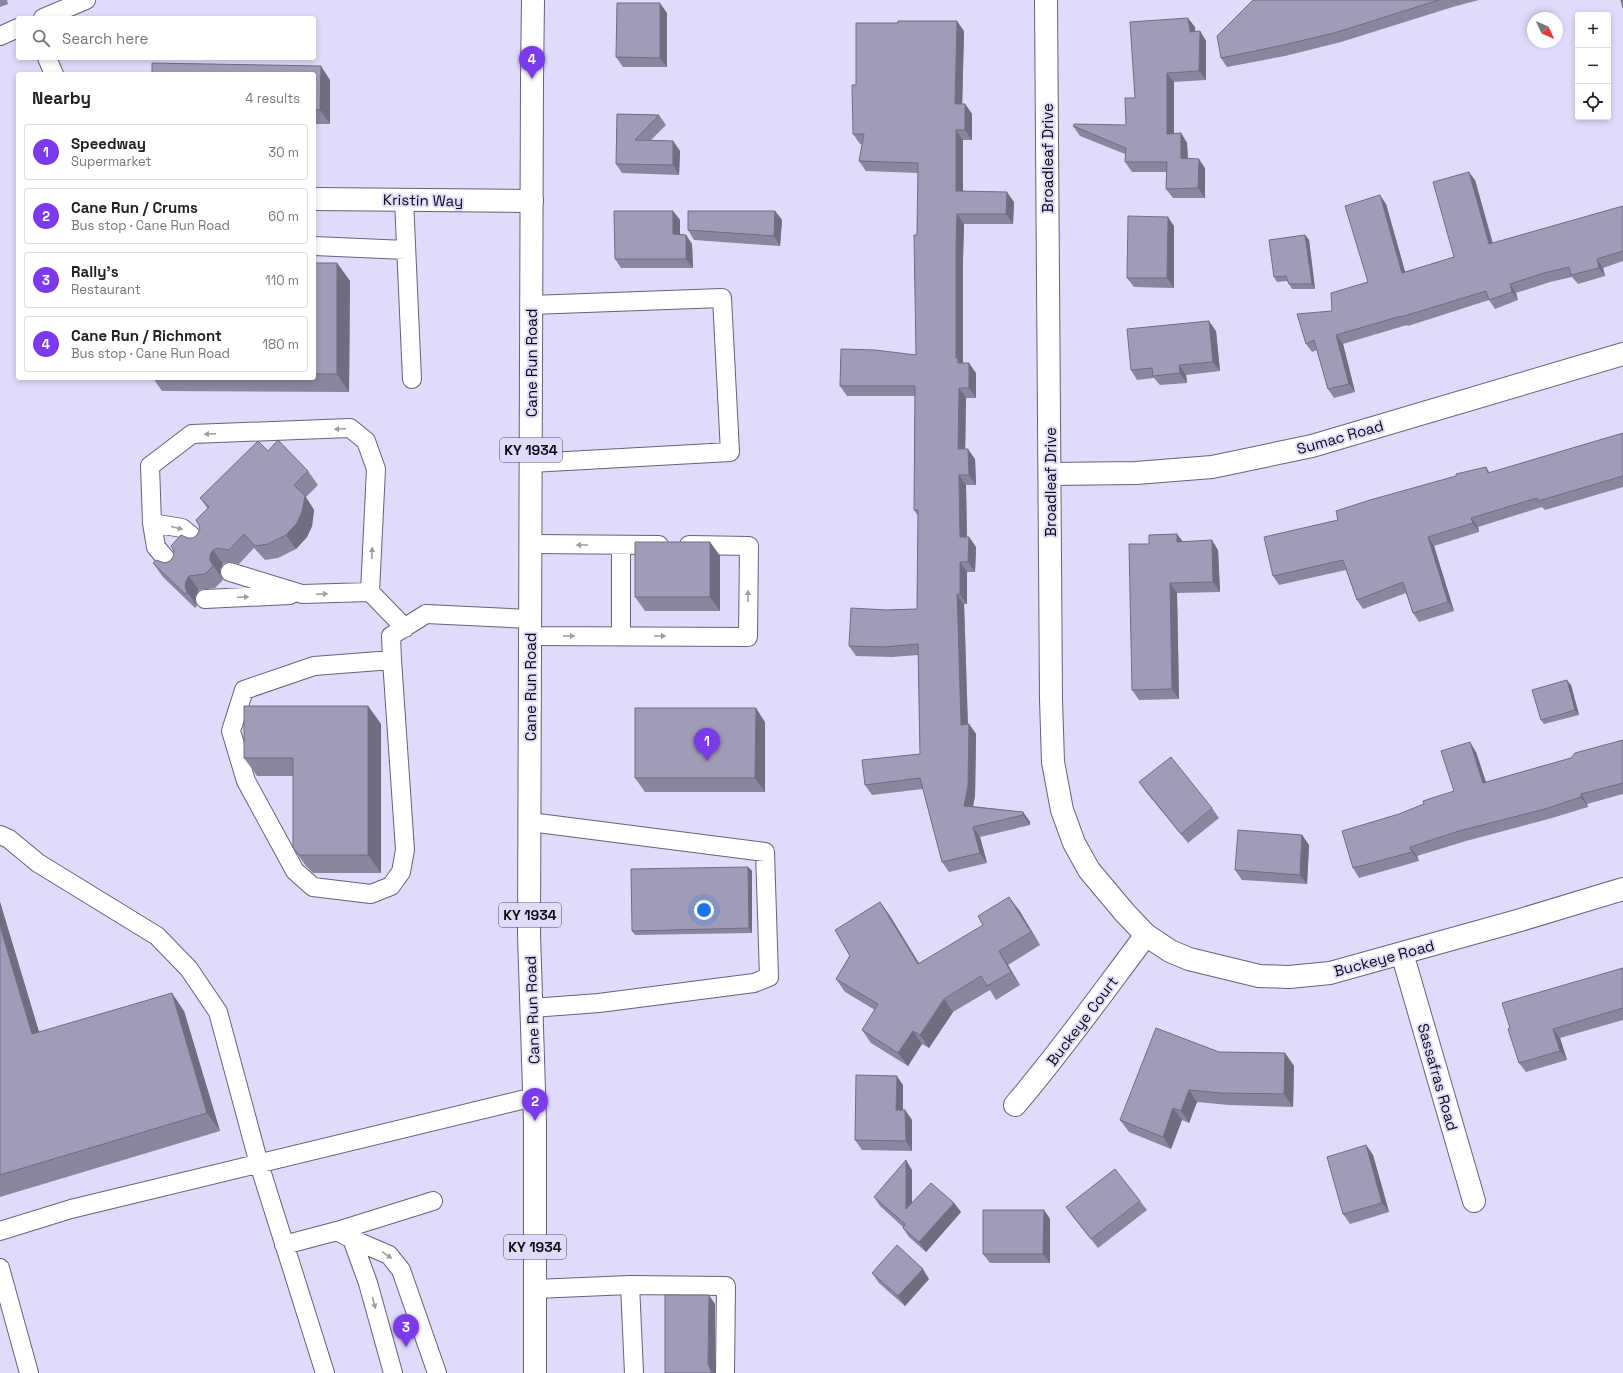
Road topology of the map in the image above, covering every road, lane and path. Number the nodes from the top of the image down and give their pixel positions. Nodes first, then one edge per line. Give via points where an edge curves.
1 (86, 0) edge
2 (533, 0) edge
3 (1046, 0) edge
4 (48, 16) edge
5 (16, 29) edge
6 (0, 36) edge
7 (48, 60) edge
8 (53, 72) edge
9 (316, 199) edge
10 (404, 200) junction
11 (532, 201) junction
12 (316, 246) edge
13 (406, 250) junction
14 (531, 305) junction
15 (1623, 354) edge
16 (412, 379) dead end
17 (531, 463) junction
18 (1050, 474) junction
19 (152, 523) junction
20 (199, 542) edge
21 (530, 544) junction
22 (621, 545) junction
23 (173, 567) edge
24 (230, 572) edge
25 (370, 592) junction
26 (302, 594) junction
27 (204, 599) dead end
28 (530, 627) junction
29 (405, 628) junction
30 (621, 636) junction
31 (392, 660) junction
32 (530, 822) junction
33 (0, 835) edge
34 (1623, 889) edge
35 (1146, 935) junction
36 (1402, 954) junction
37 (532, 1008) junction
38 (534, 1097) junction
39 (1015, 1105) dead end
40 (259, 1164) junction
41 (433, 1201) dead end
42 (1474, 1202) dead end
43 (0, 1231) edge
44 (344, 1235) junction
45 (284, 1245) junction
46 (0, 1268) edge
47 (630, 1285) junction
48 (535, 1289) junction
49 (29, 1373) edge
50 (324, 1373) edge
51 (393, 1373) edge
52 (437, 1373) edge
53 (536, 1373) edge
54 (634, 1373) edge
55 (725, 1373) edge

1 - 4 lane
2 - 11 main road, Cane Run Road / KY 1934
3 - 18 main road, Broadleaf Drive
5 - 6 lane
7 - 8 lane
9 - 10 main road, Kristin Way
10 - 11 main road, Kristin Way
10 - 13 lane
11 - 14 main road, Cane Run Road / KY 1934
12 - 13 lane
13 - 16 lane
14 - 17 main road, Cane Run Road / KY 1934
14 - 17 lane via 722,298 730,452
15 - 18 main road, Sumac Road via 1312,446 1212,467 1136,473
17 - 21 main road, Cane Run Road / KY 1934
18 - 35 main road, Broadleaf Drive via 1053,762 1062,810 1074,843 1089,870
19 -> 20 lane via 182,528
19 - 23 lane via 156,547
25 -> 19 lane via 376,469 366,441 350,428 192,434 150,466
22 -> 21 lane
21 - 28 main road, Cane Run Road / KY 1934
22 - 30 lane
30 -> 22 lane via 748,637 749,546
24 - 26 lane
26 -> 25 lane
25 - 29 lane
27 -> 26 lane
28 - 29 lane via 426,614
28 -> 30 lane
28 - 32 main road, Cane Run Road / KY 1934
29 - 31 lane via 391,636
31 - 31 lane via 405,850 401,872 391,886 371,894 313,887 295,871 246,782 231,731 244,690 314,666
32 - 37 main road, Cane Run Road / KY 1934
32 - 37 lane via 765,852 769,977 754,983 599,1003
33 - 40 lane via 38,863 157,936 189,968 218,1012
34 - 36 main road, Buckeye Road
35 - 36 main road, Buckeye Road via 1170,951 1189,959 1259,976 1289,977 1330,973
35 - 39 main road, Buckeye Court via 1051,1063
36 - 42 main road, Sassafras Road
37 - 38 main road, Cane Run Road / KY 1934
38 - 40 lane
38 - 48 main road, Cane Run Road / KY 1934
40 - 43 lane via 70,1210
40 - 45 lane
41 - 44 lane
44 - 45 lane
44 -> 51 lane via 368,1283
44 -> 52 lane via 389,1255 401,1270
45 - 50 lane
46 - 49 lane
47 - 48 lane
47 - 54 lane
47 - 55 lane via 726,1286
48 - 53 main road, Cane Run Road / KY 1934

